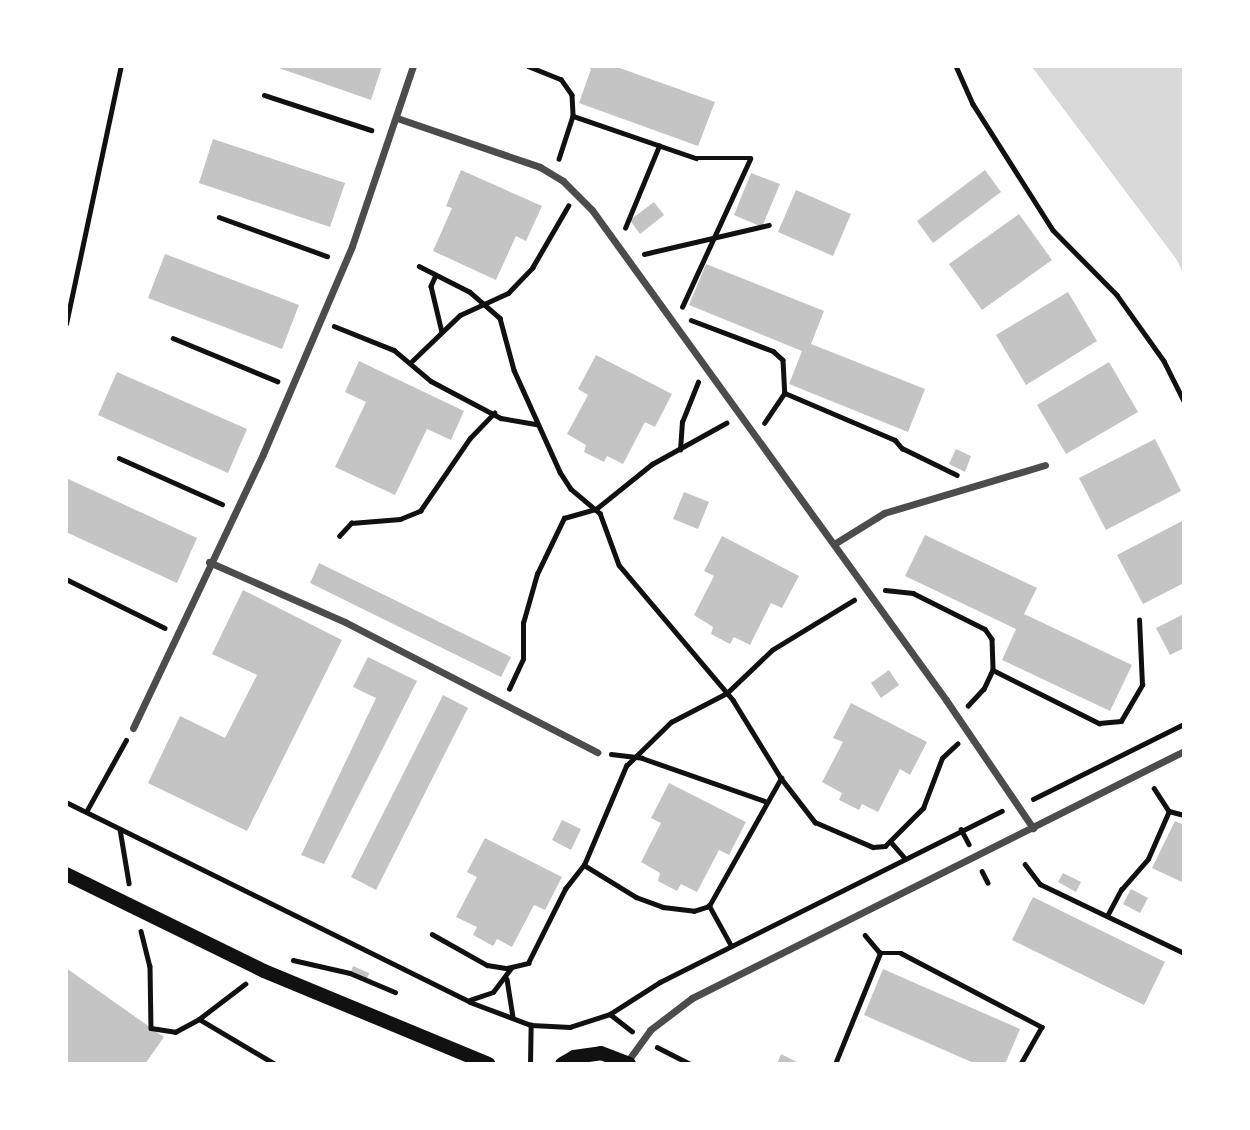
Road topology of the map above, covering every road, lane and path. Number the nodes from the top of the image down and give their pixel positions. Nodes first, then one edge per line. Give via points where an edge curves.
1 (121, 66) edge
2 (414, 66) edge
3 (528, 66) edge
4 (956, 66) edge
5 (264, 95) dead end
6 (573, 117) junction
7 (397, 118) junction
8 (371, 130) dead end
9 (659, 146) junction
10 (559, 160) dead end
11 (568, 206) dead end
12 (219, 217) dead end
13 (769, 225) dead end
14 (625, 228) dead end
15 (715, 237) junction
16 (643, 254) dead end
17 (327, 256) dead end
18 (419, 266) dead end
19 (436, 275) junction
20 (485, 304) junction
21 (682, 308) dead end
22 (690, 320) dead end
23 (66, 324) edge
24 (330, 324) dead end
25 (442, 332) junction
26 (173, 338) dead end
27 (412, 362) junction
28 (277, 381) dead end
29 (698, 382) dead end
30 (785, 393) junction
31 (1184, 401) edge
32 (494, 413) junction
33 (726, 422) dead end
34 (765, 423) dead end
35 (536, 424) junction
36 (680, 451) junction
37 (119, 458) dead end
38 (1045, 465) dead end
39 (974, 483) junction
40 (223, 505) dead end
41 (596, 509) junction
42 (339, 536) dead end
43 (834, 544) junction
44 (209, 562) junction
45 (66, 579) edge
46 (884, 590) dead end
47 (854, 600) dead end
48 (1139, 620) dead end
49 (165, 628) dead end
50 (993, 670) junction
51 (727, 693) junction
52 (503, 701) junction
53 (967, 706) dead end
54 (1184, 724) edge
55 (133, 727) joint
56 (957, 744) dead end
57 (1184, 751) edge
58 (597, 752) joint
59 (635, 756) junction
60 (781, 778) junction
61 (1153, 788) dead end
62 (66, 802) edge
63 (765, 802) junction
64 (1019, 804) junction
65 (86, 811) junction
66 (1169, 811) junction
67 (1184, 815) edge
68 (1033, 828) junction
69 (891, 842) junction
70 (904, 857) junction
71 (1026, 864) dead end
72 (584, 865) junction
73 (66, 874) edge
74 (709, 906) junction
75 (1107, 916) junction
76 (432, 934) dead end
77 (865, 935) dead end
78 (731, 946) junction
79 (880, 953) junction
80 (1184, 953) edge
81 (511, 968) junction
82 (350, 973) dead end
83 (507, 978) junction
84 (395, 992) dead end
85 (469, 1001) junction
86 (514, 1019) junction
87 (531, 1025) junction
88 (151, 1028) dead end
89 (275, 1063) edge
90 (489, 1063) edge
91 (530, 1063) edge
92 (562, 1063) edge
93 (628, 1063) edge
94 (835, 1063) edge
95 (1021, 1063) edge

1 - 23 path
2 - 7 street
3 - 6 path via 566,83
4 - 31 path via 973,104 1053,230 1117,295 1164,362
5 - 8 path
6 - 9 path
6 - 10 path
7 - 43 street via 530,163 563,181 592,211
7 - 44 street via 352,246 263,454
9 - 14 path
9 - 15 path via 696,158 751,158
11 - 20 path via 531,268 508,293
12 - 17 path
13 - 15 path
15 - 16 path via 664,253
15 - 21 path
18 - 19 path
19 - 20 path
19 - 25 path via 431,286
20 - 25 path via 460,315
20 - 35 path via 500,318
22 - 30 path via 774,351 787,372
24 - 27 path
25 - 27 path
26 - 28 path
27 - 32 path via 431,381
29 - 36 path via 682,422
30 - 34 path
30 - 39 path via 895,440 902,448
32 - 35 path via 518,424
32 - 42 path via 470,438 420,511 400,519 351,523
33 - 36 path
35 - 41 path via 571,489
36 - 41 path via 652,464
37 - 40 path
38 - 39 street
39 - 43 street via 884,513
41 - 51 path via 619,565
41 - 52 path via 569,514 549,541 523,623 522,665
43 - 64 street
44 - 52 street via 345,622
44 - 55 street
45 - 49 path
46 - 50 path via 913,593 985,629 992,639
47 - 51 path via 772,650
48 - 50 path via 1142,685 1121,721 1100,723
50 - 53 path via 984,689
51 - 59 path via 671,722
51 - 60 path
52 - 58 street
54 - 64 path
55 - 65 path
56 - 69 path via 942,758 923,808
57 - 68 street
58 - 59 path
59 - 63 path
59 - 72 path via 626,766
60 - 63 path
60 - 69 path via 810,817 830,831 873,847
61 - 66 path
62 - 65 path
63 - 74 path
64 - 68 street
64 - 70 path
65 - 85 path
66 - 67 path
66 - 75 path via 1148,859 1121,890
68 - 93 street via 692,998 650,1030
69 - 70 path
70 - 78 path
71 - 75 path via 1040,884
72 - 74 path via 636,897 663,907 694,911
72 - 81 path via 565,889 528,963
73 - 90 main road via 264,971
74 - 78 path
75 - 80 path
76 - 81 path via 487,965
77 - 79 path
78 - 87 path via 597,1020 570,1027
79 - 94 path
79 - 95 path via 901,953 1042,1027
81 - 83 path
82 - 84 path
83 - 85 path via 493,992
83 - 86 path
85 - 86 path
86 - 87 path
87 - 91 path
88 - 89 path via 176,1032 199,1019
92 - 93 main road via 573,1056 601,1053

